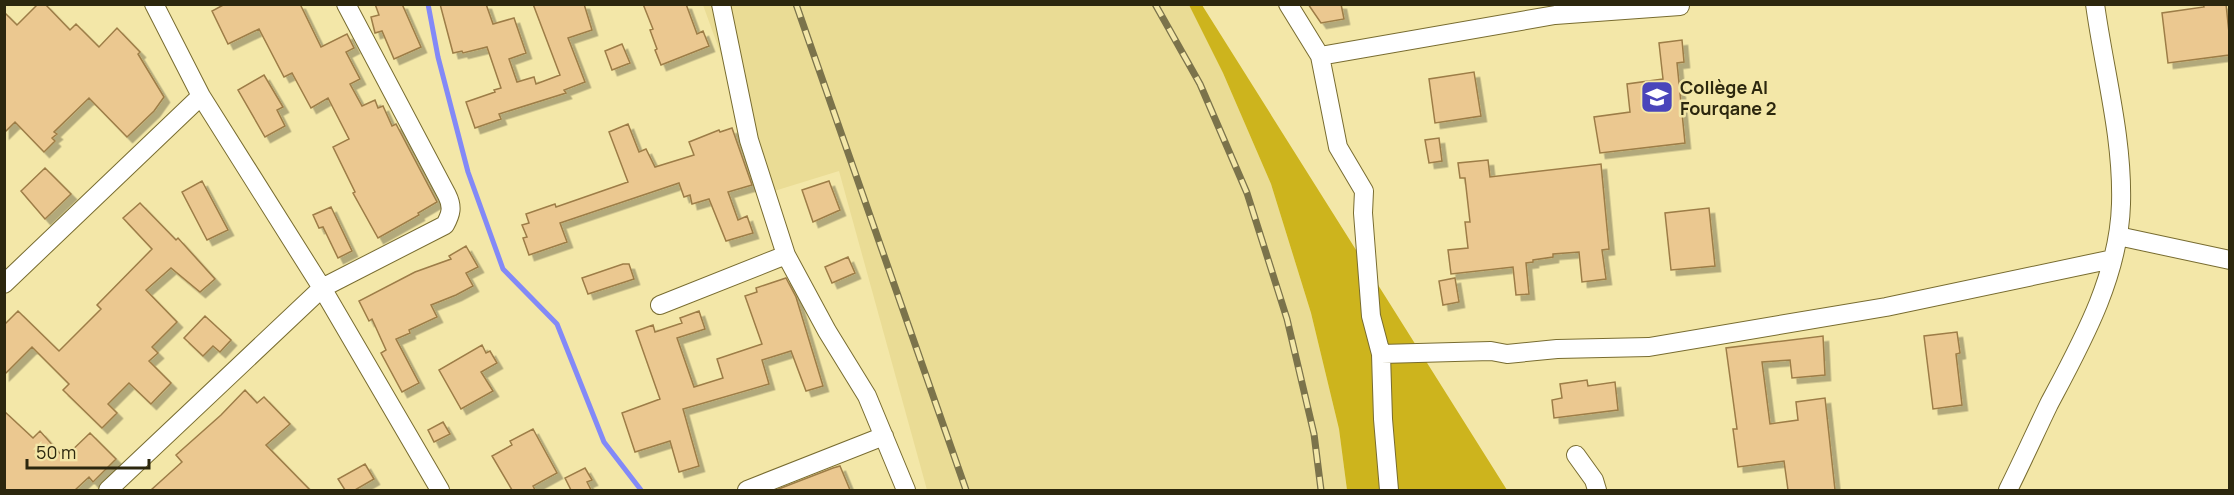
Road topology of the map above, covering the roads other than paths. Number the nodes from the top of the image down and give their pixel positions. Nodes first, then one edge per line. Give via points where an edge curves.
1 (154, 4) edge
2 (346, 4) edge
3 (721, 4) edge
4 (1288, 4) edge
5 (2095, 4) edge
6 (1680, 6) edge
7 (1555, 10) edge
8 (1320, 56) junction
9 (201, 96) junction
10 (2118, 236) junction
11 (786, 255) junction
12 (2113, 259) junction
13 (2229, 260) edge
14 (4, 285) edge
15 (322, 288) junction
16 (660, 305) dead end
17 (1381, 354) junction
18 (884, 436) junction
19 (1576, 455) dead end
20 (108, 490) edge
21 (440, 490) edge
22 (747, 490) edge
23 (906, 490) edge
24 (1389, 490) edge
25 (1597, 490) edge
26 (2008, 490) edge

1 - 9 street
2 - 15 street via 452,210 445,225
3 - 11 street via 749,140
4 - 8 street
5 - 10 street via 2119,147
6 - 7 street
7 - 8 street
8 - 17 street via 1338,147 1364,191 1371,316
9 - 14 street
9 - 15 street
10 - 12 street
10 - 13 street
11 - 16 street
11 - 18 street via 867,396
12 - 17 street via 1886,307 1648,347 1507,354
12 - 26 street via 2088,331
15 - 20 street
15 - 21 street
17 - 24 street
18 - 22 street
18 - 23 street
19 - 25 street

